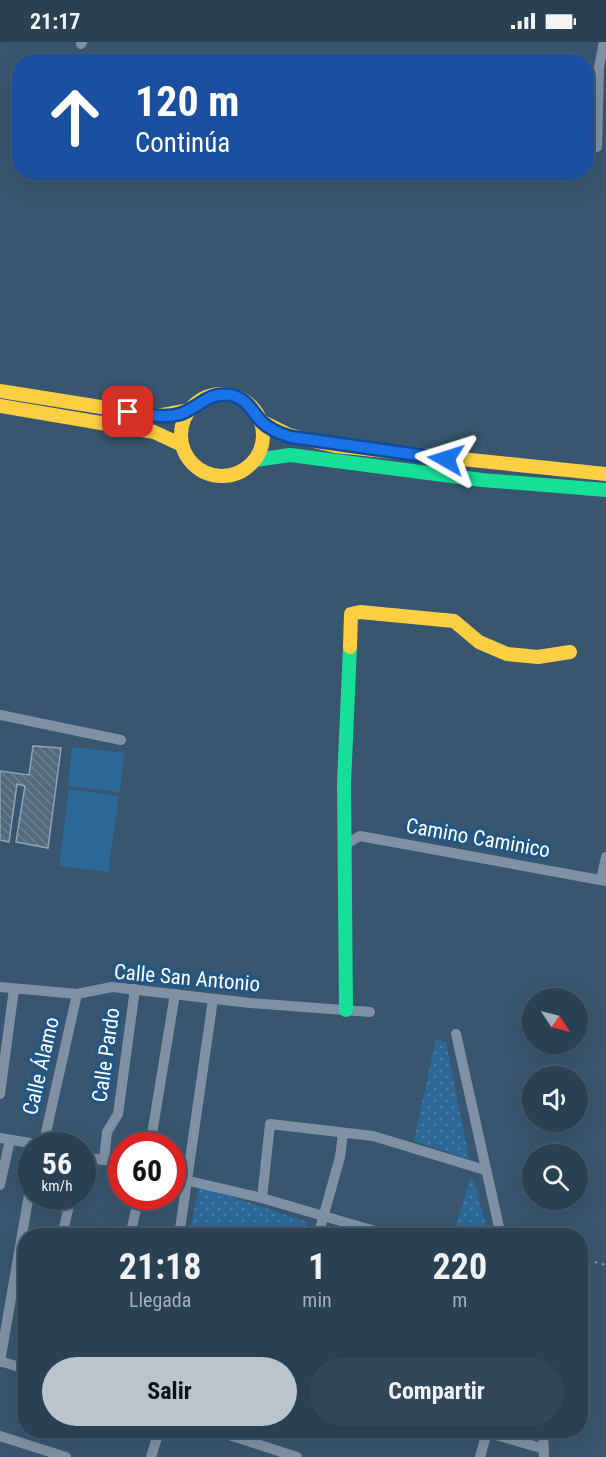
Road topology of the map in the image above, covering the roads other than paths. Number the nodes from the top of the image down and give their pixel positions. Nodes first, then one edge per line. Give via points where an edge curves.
1 (604, 42) edge
2 (597, 147) dead end
3 (0, 391) edge
4 (0, 406) edge
5 (190, 410) junction
6 (261, 421) junction
7 (182, 445) junction
8 (255, 460) junction
9 (606, 474) edge
10 (606, 490) edge
11 (570, 652) dead end
12 (0, 715) edge
13 (121, 740) dead end
14 (345, 845) junction
15 (606, 857) edge
16 (603, 881) edge
17 (0, 987) edge
18 (14, 989) junction
19 (135, 989) junction
20 (77, 994) junction
21 (175, 994) junction
22 (213, 999) junction
23 (346, 1010) junction
24 (370, 1012) dead end
25 (456, 1034) dead end
26 (0, 1094) edge
27 (48, 1132) edge
28 (152, 1132) edge
29 (343, 1133) junction
30 (5, 1139) edge
31 (96, 1159) edge
32 (485, 1170) junction
33 (187, 1178) junction
34 (0, 1185) edge
35 (262, 1198) junction
36 (25, 1210) edge
37 (68, 1210) edge
38 (136, 1210) edge
39 (324, 1216) junction
40 (21, 1228) edge
41 (64, 1228) edge
42 (132, 1228) edge
43 (180, 1228) edge
44 (320, 1228) edge
45 (365, 1228) edge
46 (499, 1228) edge
47 (18, 1245) edge
48 (0, 1361) edge
49 (18, 1367) edge
50 (0, 1436) edge
51 (157, 1438) edge
52 (235, 1438) edge
53 (483, 1438) edge
54 (501, 1438) edge
55 (543, 1438) edge
56 (544, 1453) edge
57 (275, 1454) edge
58 (66, 1457) edge
59 (152, 1457) edge
60 (297, 1457) edge
61 (480, 1457) edge

1 - 2 street via 599,67
3 - 5 main road via 158,416
4 - 7 main road via 154,432
5 - 6 main road via 207,397 229,395 248,404
5 - 7 main road via 181,430
6 - 8 main road via 263,437
6 - 9 main road via 304,441 427,458
7 - 8 main road via 194,465 214,476 237,474
8 - 10 main road via 290,454 434,474
11 - 14 main road via 548,658 506,655 468,638 454,621 351,614
12 - 13 street
14 - 16 street, Camino Caminico via 360,836
14 - 23 main road
15 - 16 street
17 - 18 street, Calle San Antonio
18 - 20 street, Calle San Antonio
18 - 26 street
19 - 20 street, Calle San Antonio via 112,987
19 - 21 street, Calle San Antonio
19 - 31 street, Calle Pardo via 118,1114 107,1132 107,1160
20 - 27 street, Calle Álamo
21 - 22 street, Calle San Antonio
21 - 28 street
22 - 23 street, Calle San Antonio
22 - 33 street
23 - 24 street, Calle San Antonio
25 - 32 street
29 - 32 street via 373,1136
29 - 35 street via 270,1124
29 - 39 street
30 - 34 street
32 - 46 street
33 - 35 street
33 - 43 street
35 - 39 street
36 - 40 street
37 - 41 street
38 - 42 street
39 - 44 street
39 - 45 street
47 - 48 street
48 - 49 street
50 - 58 street
51 - 59 street
52 - 57 street
53 - 61 street
54 - 56 street
55 - 56 street
57 - 60 street

